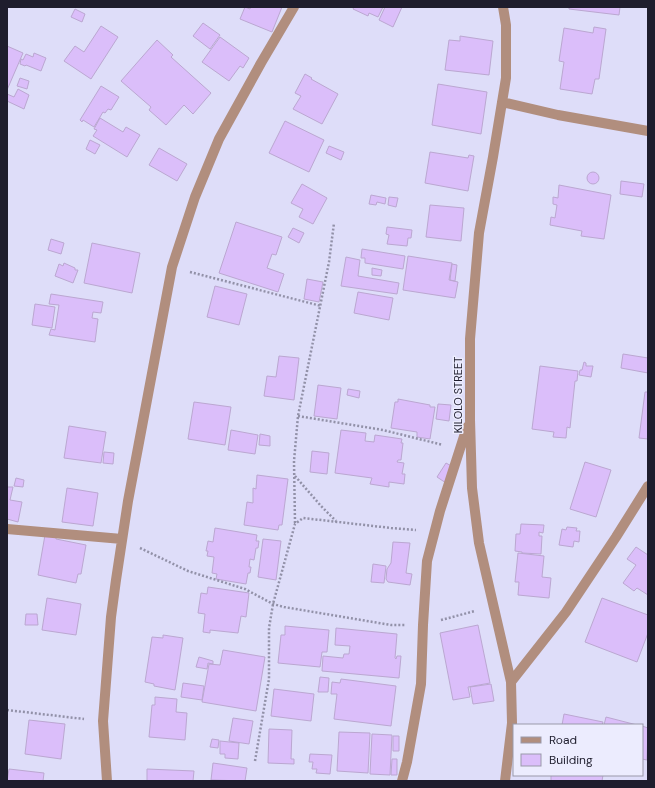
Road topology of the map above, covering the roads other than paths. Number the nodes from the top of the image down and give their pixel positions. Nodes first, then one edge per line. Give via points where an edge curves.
1 (294, 7) edge
2 (503, 7) edge
3 (502, 102) junction
4 (648, 131) edge
5 (470, 420) junction
6 (648, 486) edge
7 (7, 529) edge
8 (122, 539) junction
9 (511, 682) junction
10 (107, 781) edge
11 (402, 781) edge
12 (505, 781) edge

1 - 8 street via 219,139 194,198 172,267
2 - 3 street, KILOLO STREET via 507,41 506,78
3 - 4 street
3 - 5 street, KILOLO STREET via 479,233 470,339
5 - 9 street, KILOLO STREET via 473,496 479,543
5 - 11 street via 427,561 421,684
6 - 9 street via 566,612
7 - 8 street
8 - 10 street via 111,617 103,721
9 - 12 street, KILOLO STREET via 512,723

